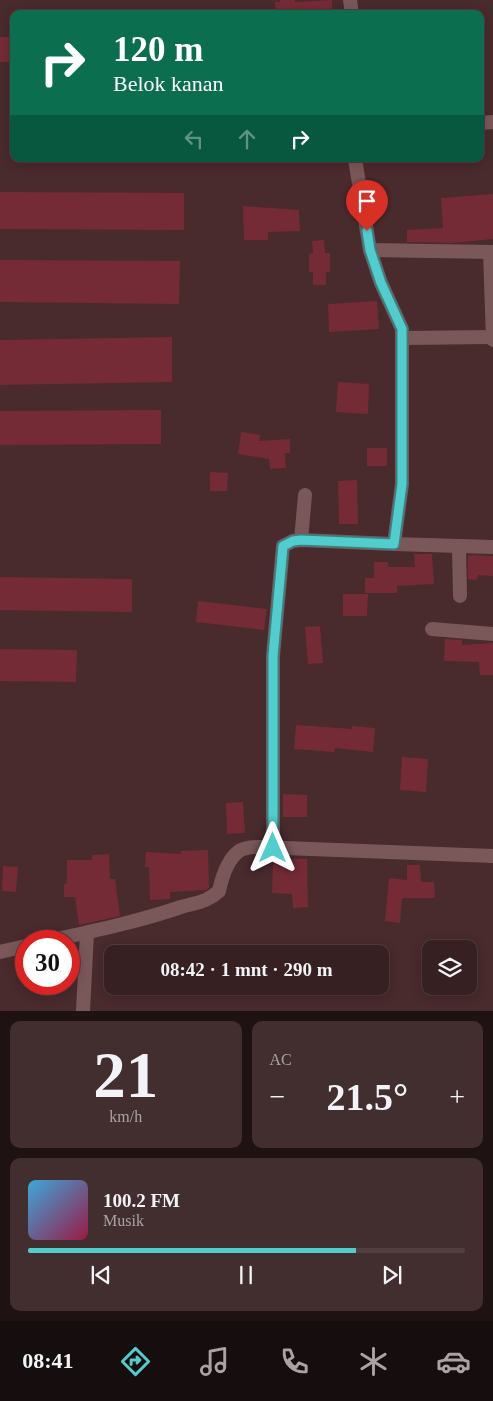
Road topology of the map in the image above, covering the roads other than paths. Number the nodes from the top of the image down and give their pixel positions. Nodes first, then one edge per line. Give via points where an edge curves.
1 (355, 162) edge
2 (370, 250) junction
3 (492, 252) edge
4 (403, 338) junction
5 (492, 338) edge
6 (305, 495) dead end
7 (301, 540) junction
8 (394, 544) junction
9 (459, 546) junction
10 (493, 547) edge
11 (460, 596) dead end
12 (432, 629) dead end
13 (493, 634) edge
14 (273, 848) junction
15 (493, 856) edge
16 (87, 933) junction
17 (80, 934) edge
18 (15, 949) edge
19 (0, 952) edge
20 (83, 1011) edge

1 - 2 street
2 - 3 street
2 - 4 street
3 - 5 street
4 - 5 street
4 - 8 street via 402,484
6 - 7 street
7 - 8 street
7 - 14 street via 283,546 273,656
8 - 9 street
9 - 10 street
9 - 11 street
12 - 13 street
14 - 15 street
14 - 16 street via 259,846 239,852 223,876 219,891 205,902
16 - 17 street
16 - 20 street
18 - 19 street

